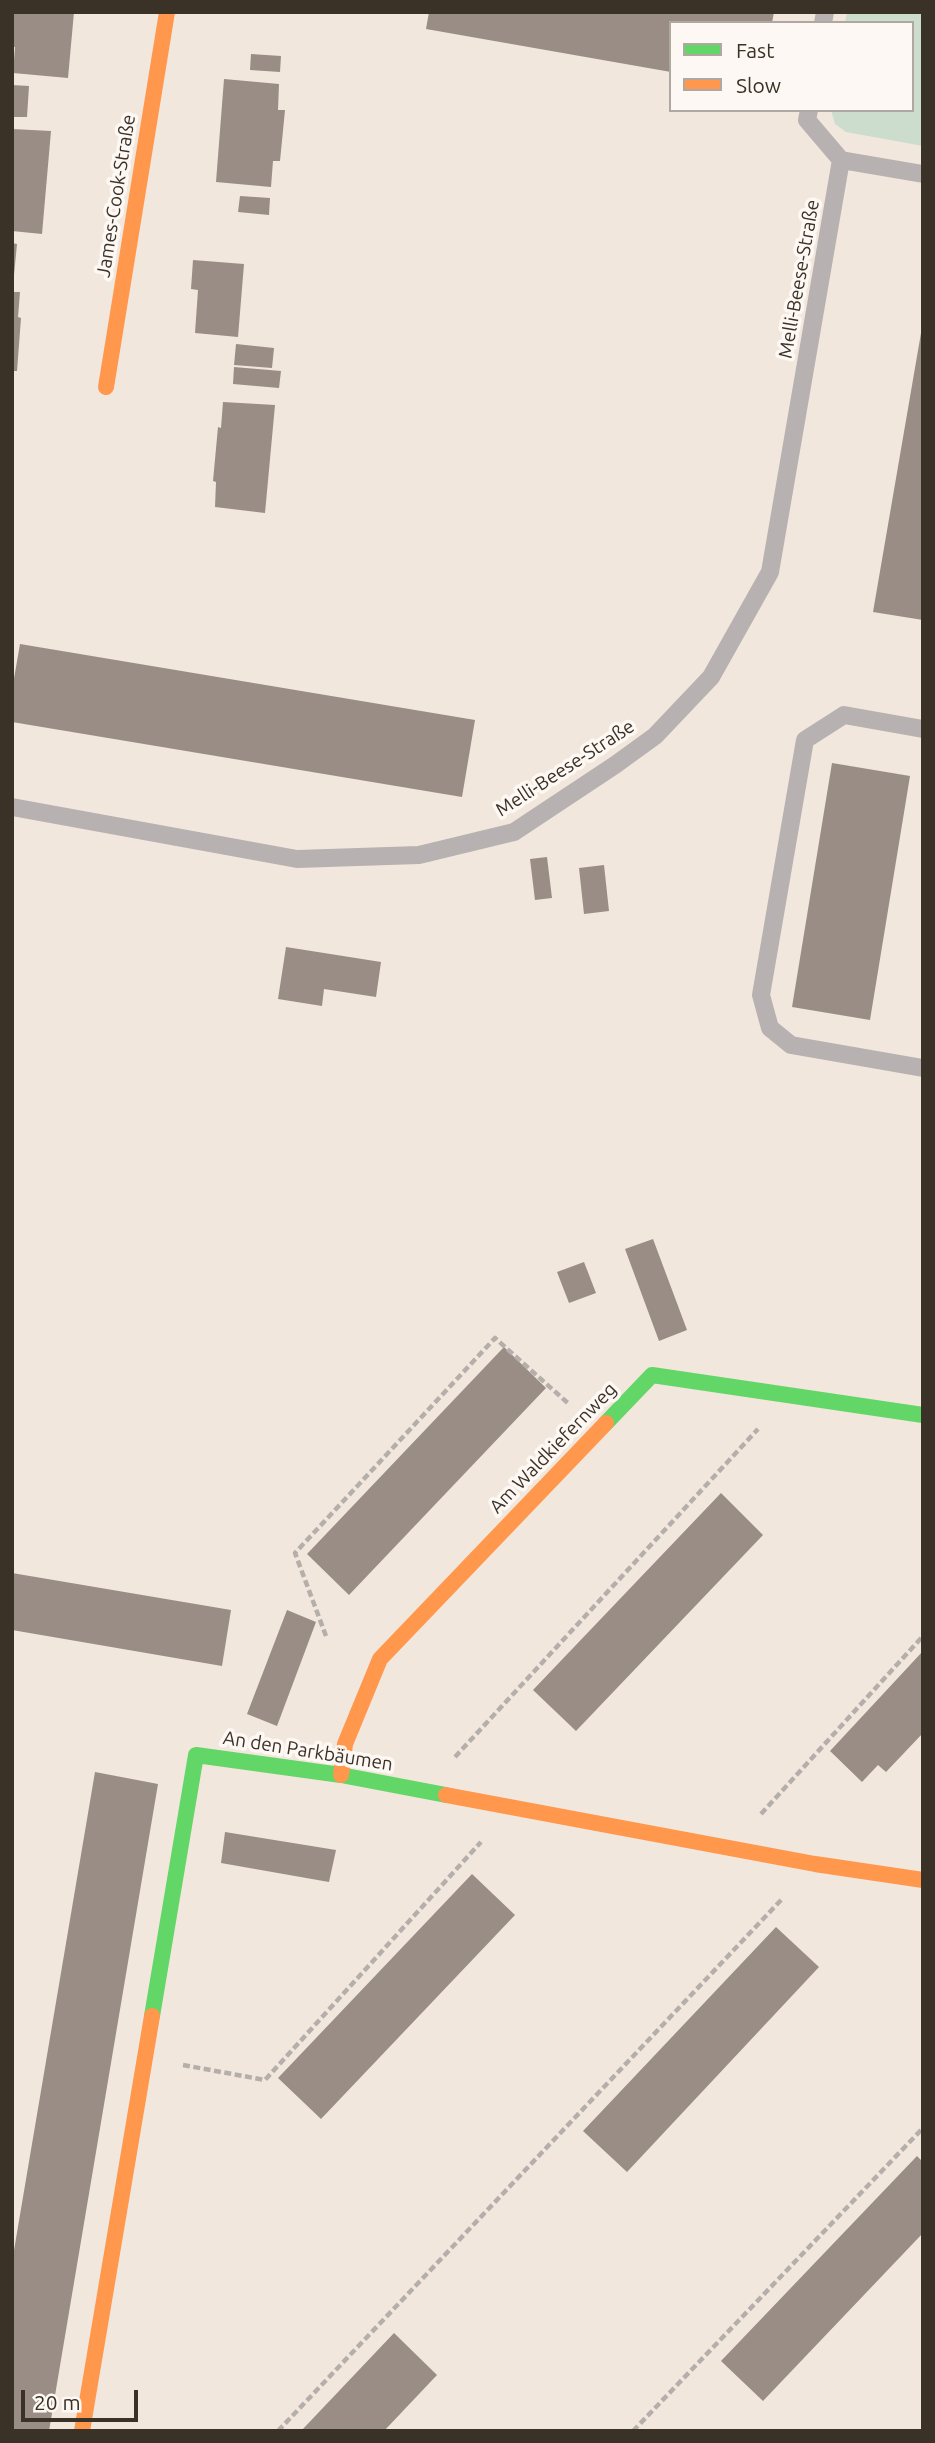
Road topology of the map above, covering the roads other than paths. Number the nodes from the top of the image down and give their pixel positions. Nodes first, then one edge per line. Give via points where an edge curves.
1 (167, 12) edge
2 (809, 112) edge
3 (841, 160) junction
4 (923, 174) edge
5 (106, 387) dead end
6 (923, 729) edge
7 (12, 807) edge
8 (923, 1068) edge
9 (923, 1415) edge
10 (341, 1775) junction
11 (923, 1880) edge
12 (82, 2431) edge

1 - 5 street, James-Cook-Straße
2 - 3 lane via 807,120
3 - 4 lane
3 - 7 lane, Melli-Beese-Straße via 770,572 711,677 654,736 514,832 419,855 297,859
6 - 8 lane via 844,715 805,740 761,995 770,1028 791,1045
9 - 10 street, Am Waldkiefernweg via 652,1375 380,1659 345,1744
10 - 11 street, An den Parkbäumen
10 - 12 street, An den Parkbäumen via 196,1755

